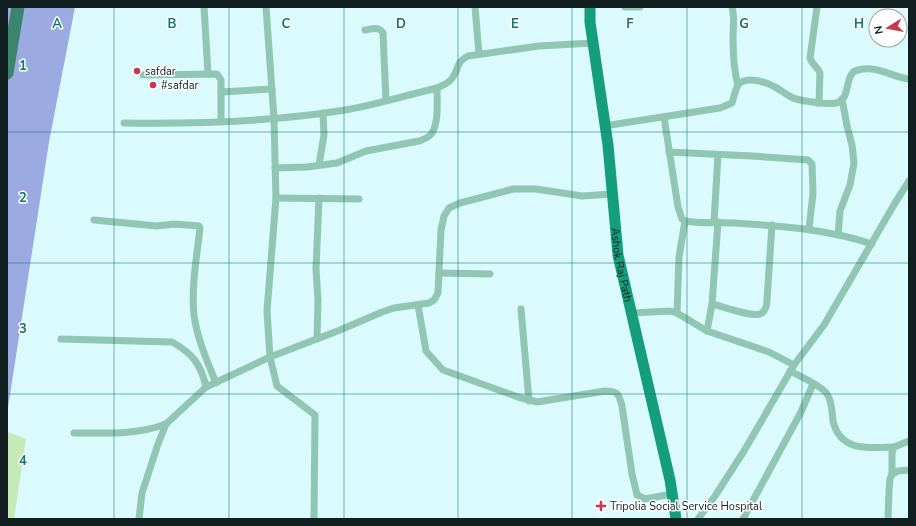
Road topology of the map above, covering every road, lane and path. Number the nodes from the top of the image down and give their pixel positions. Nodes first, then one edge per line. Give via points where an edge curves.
1 (18, 7) edge
2 (204, 7) edge
3 (266, 7) edge
4 (475, 7) edge
5 (590, 7) edge
6 (625, 7) edge
7 (640, 7) edge
8 (732, 7) edge
9 (817, 7) edge
10 (365, 30) dead end
11 (594, 43) junction
12 (479, 54) junction
13 (7, 73) edge
14 (208, 74) junction
15 (143, 75) dead end
16 (909, 79) edge
17 (738, 85) junction
18 (437, 88) junction
19 (272, 89) junction
20 (221, 92) junction
21 (386, 100) junction
22 (842, 100) junction
23 (819, 103) junction
24 (323, 113) junction
25 (664, 117) junction
26 (274, 119) junction
27 (221, 121) junction
28 (124, 123) dead end
29 (604, 126) junction
30 (669, 152) junction
31 (718, 154) junction
32 (319, 165) junction
33 (275, 168) junction
34 (909, 181) edge
35 (612, 194) junction
36 (276, 198) junction
37 (319, 198) junction
38 (359, 198) dead end
39 (94, 220) dead end
40 (685, 221) junction
41 (716, 222) junction
42 (772, 226) junction
43 (809, 229) junction
44 (838, 235) junction
45 (872, 244) junction
46 (439, 273) junction
47 (490, 274) dead end
48 (712, 304) junction
49 (418, 306) junction
50 (521, 309) dead end
51 (632, 313) junction
52 (677, 313) junction
53 (707, 331) junction
54 (61, 339) dead end
55 (317, 339) junction
56 (270, 356) junction
57 (792, 368) junction
58 (216, 383) junction
59 (813, 384) junction
60 (206, 387) junction
61 (530, 401) junction
62 (166, 424) junction
63 (74, 433) dead end
64 (909, 441) edge
65 (894, 447) junction
66 (909, 470) edge
67 (892, 474) junction
68 (672, 494) junction
69 (139, 519) edge
70 (314, 519) edge
71 (676, 519) edge
72 (698, 519) edge
73 (742, 519) edge
74 (888, 519) edge

1 - 13 highway
2 - 14 street
3 - 19 street
4 - 12 street
5 - 11 main road, Ashok Raj Path
6 - 7 street
8 - 17 street
9 - 23 street via 810,58 820,73
10 - 21 street via 378,28 383,33
11 - 12 street via 539,46
11 - 29 main road, Ashok Raj Path
12 - 18 street via 461,60 448,83
14 - 15 street
14 - 20 street via 219,76
16 - 22 street via 880,70 857,70 850,75
17 - 23 street via 743,81 754,81 777,87 791,97
17 - 25 street via 732,103 728,105
18 - 21 street
18 - 32 street via 436,119 433,132 427,138 366,151 337,163
19 - 20 street
19 - 26 street
20 - 27 street
21 - 24 street
22 - 23 street
22 - 44 street via 854,164 850,185 840,211
24 - 26 street
24 - 32 street via 324,135
25 - 29 street
25 - 30 street
26 - 27 street
26 - 33 street
27 - 28 street
29 - 35 main road, Ashok Raj Path
30 - 31 street
30 - 40 street via 678,207
31 - 41 street
31 - 43 street via 808,160 812,164 813,183
32 - 33 street
33 - 36 street
34 - 45 street
35 - 46 street via 582,196 536,189 513,189 449,208 441,230
35 - 51 main road, Ashok Raj Path via 618,255
36 - 37 street
36 - 56 street via 267,311
37 - 38 street
37 - 55 street
39 - 58 street via 157,226 199,226 194,314 196,327
40 - 41 street
40 - 52 street via 679,257
41 - 42 street
41 - 48 street
42 - 43 street
42 - 48 street via 768,300 763,312 747,314
43 - 44 street
44 - 45 street
45 - 57 street via 821,330
46 - 47 street
46 - 49 street via 438,293 434,300
48 - 53 street
49 - 55 street via 394,308
49 - 61 street via 426,351 443,370
50 - 61 street
51 - 52 street
51 - 68 main road, Ashok Raj Path
52 - 53 street
53 - 57 street via 769,352
54 - 60 street via 172,342 193,357
55 - 56 street
56 - 58 street
56 - 70 street via 277,386 315,415
57 - 59 street
57 - 72 street via 744,451
58 - 60 street
59 - 65 street via 826,392 836,432 844,441 871,448
59 - 73 street via 801,412
60 - 62 street
61 - 68 street via 548,401 605,391 616,393 622,406 637,495 645,499
62 - 63 street via 139,432
62 - 69 street via 142,493
64 - 65 street
65 - 67 street
66 - 67 street
67 - 74 street
68 - 71 main road, Ashok Raj Path

